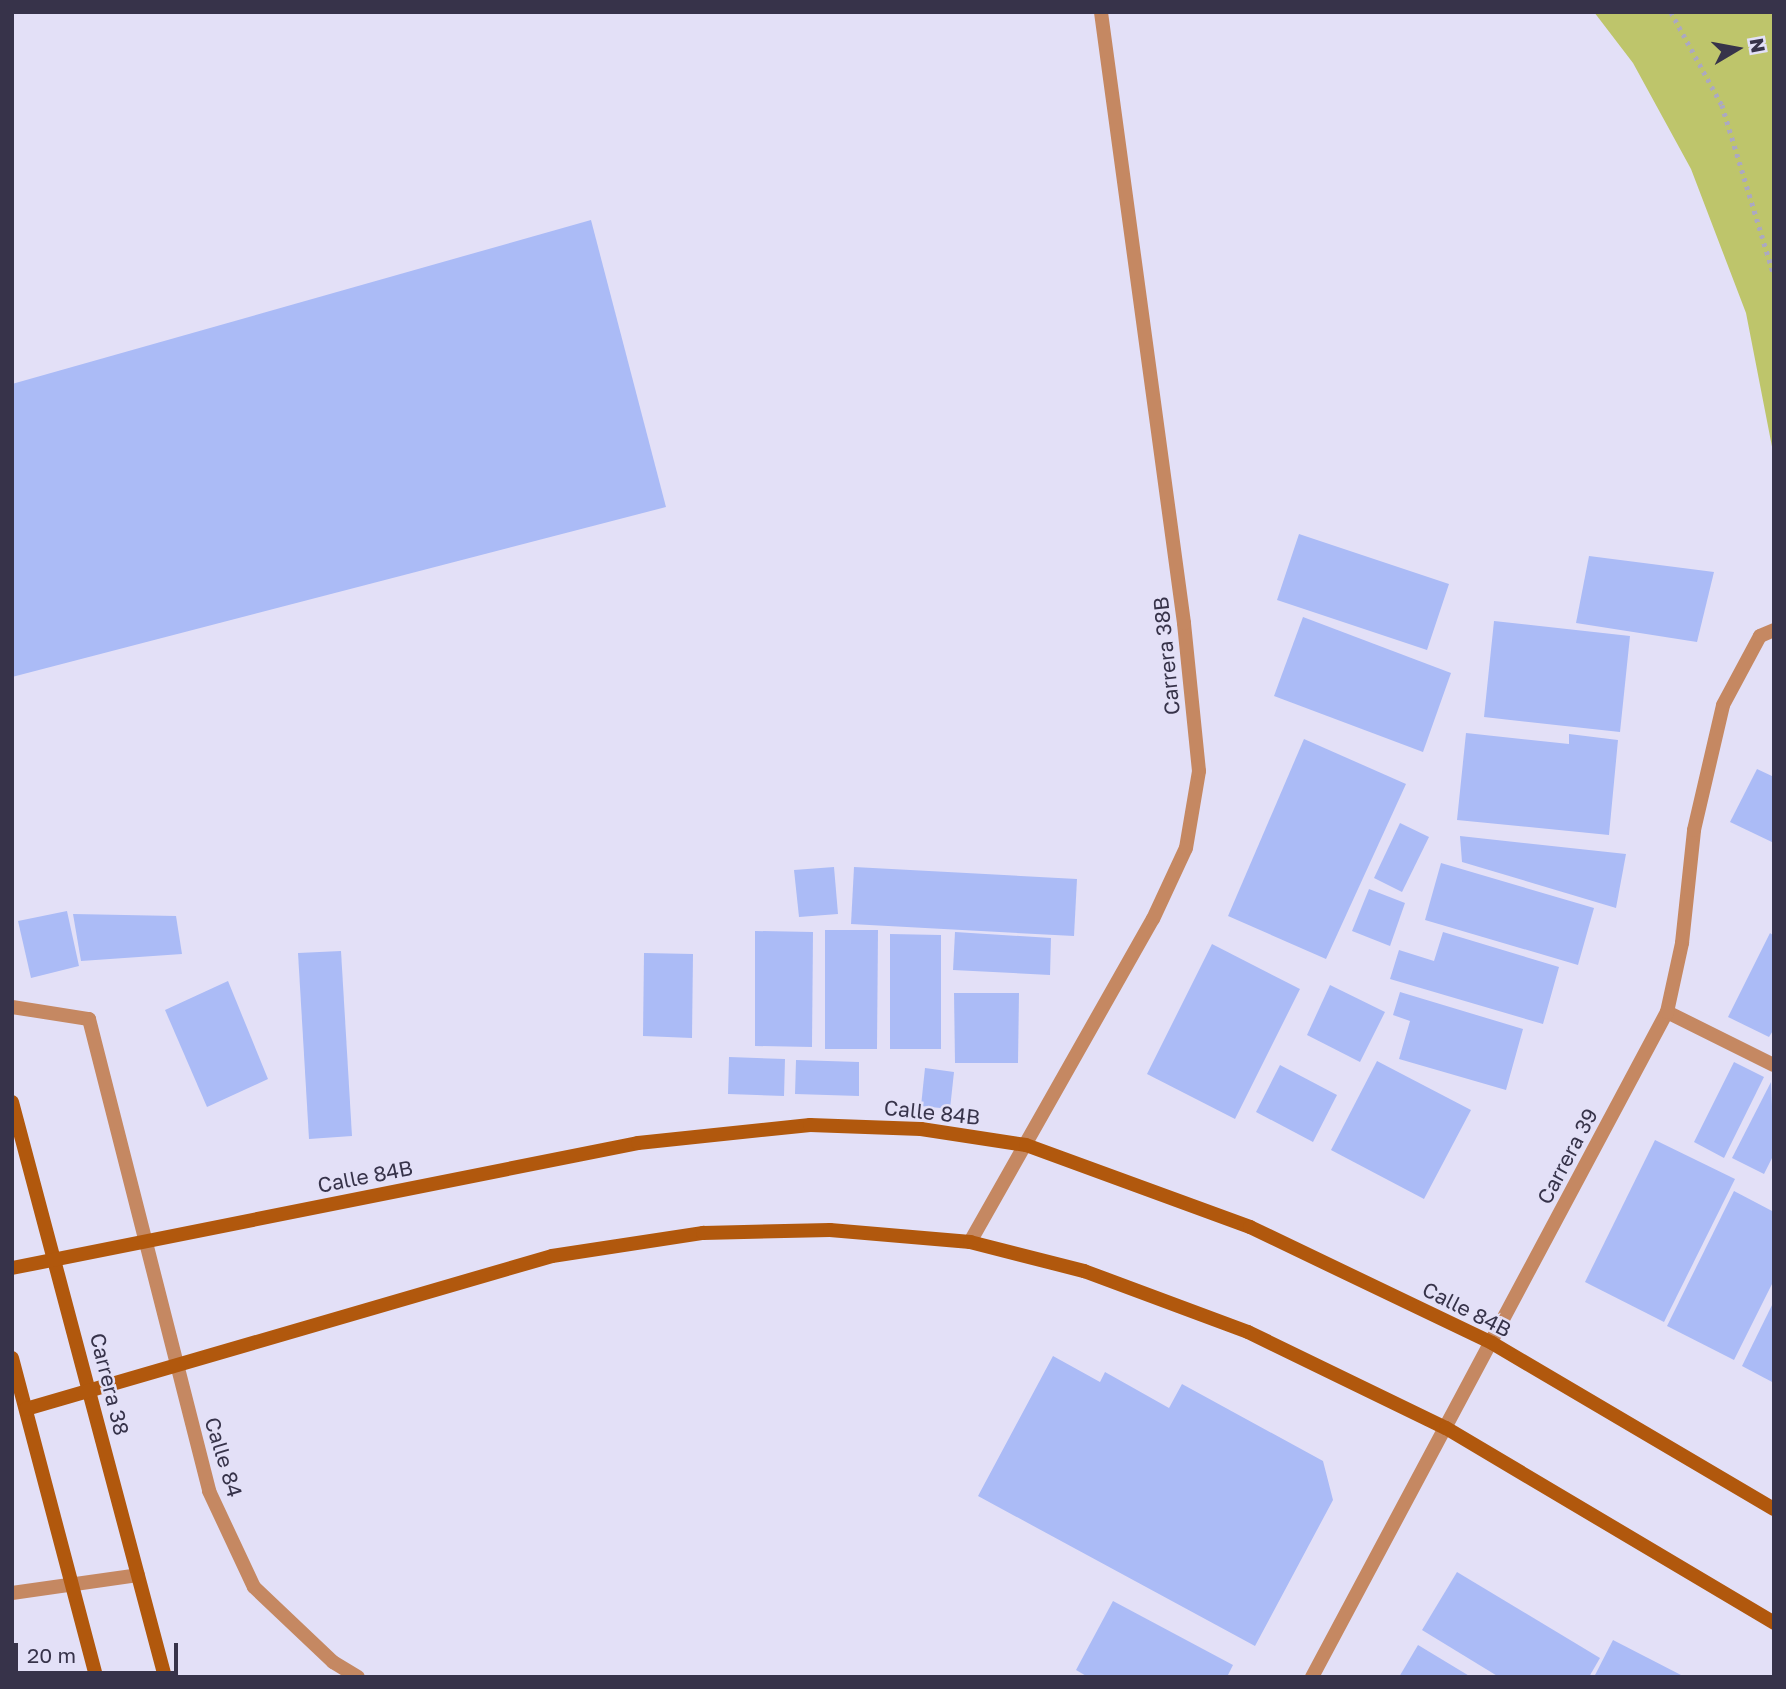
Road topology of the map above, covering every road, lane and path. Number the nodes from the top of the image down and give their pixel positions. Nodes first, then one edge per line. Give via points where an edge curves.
1 (1101, 12) edge
2 (1671, 12) edge
3 (1774, 275) edge
4 (1774, 630) edge
5 (12, 1007) edge
6 (1667, 1012) junction
7 (1774, 1065) edge
8 (12, 1102) edge
9 (1026, 1145) junction
10 (145, 1241) junction
11 (970, 1242) junction
12 (56, 1259) junction
13 (12, 1268) edge
14 (1492, 1343) junction
15 (12, 1358) edge
16 (177, 1366) junction
17 (90, 1391) junction
18 (26, 1409) junction
19 (1446, 1428) junction
20 (1774, 1509) edge
21 (138, 1575) junction
22 (72, 1585) junction
23 (12, 1592) edge
24 (1774, 1623) edge
25 (96, 1677) edge
26 (165, 1677) edge
27 (358, 1677) edge
28 (1312, 1677) edge

1 - 9 street, Carrera 38B via 1184,623 1199,771 1186,848 1153,919
2 - 3 path via 1722,105
4 - 6 street, Carrera 39 via 1760,636 1723,705 1694,830 1682,943
5 - 10 street, Calle 84 via 89,1019
6 - 7 street
6 - 14 street, Carrera 39
8 - 12 street, Carrera 38
9 - 10 street, Calle 84B via 921,1129 810,1125 638,1143
9 - 11 street, Carrera 38B
9 - 14 street, Calle 84B via 1250,1227
10 - 12 street, Calle 84B
10 - 16 street, Calle 84
11 - 16 street via 830,1230 703,1233 552,1256
11 - 19 street via 1084,1271 1248,1332
12 - 13 street, Calle 84B
12 - 17 street, Carrera 38
14 - 19 street, Carrera 39
14 - 20 street, Calle 84B
15 - 18 street
16 - 17 street
16 - 27 street, Calle 84 via 209,1491 254,1587 333,1662
17 - 18 street
17 - 21 street, Carrera 38
18 - 22 street
19 - 24 street
19 - 28 street, Carrera 39
21 - 22 street
21 - 26 street, Carrera 38
22 - 23 street
22 - 25 street

